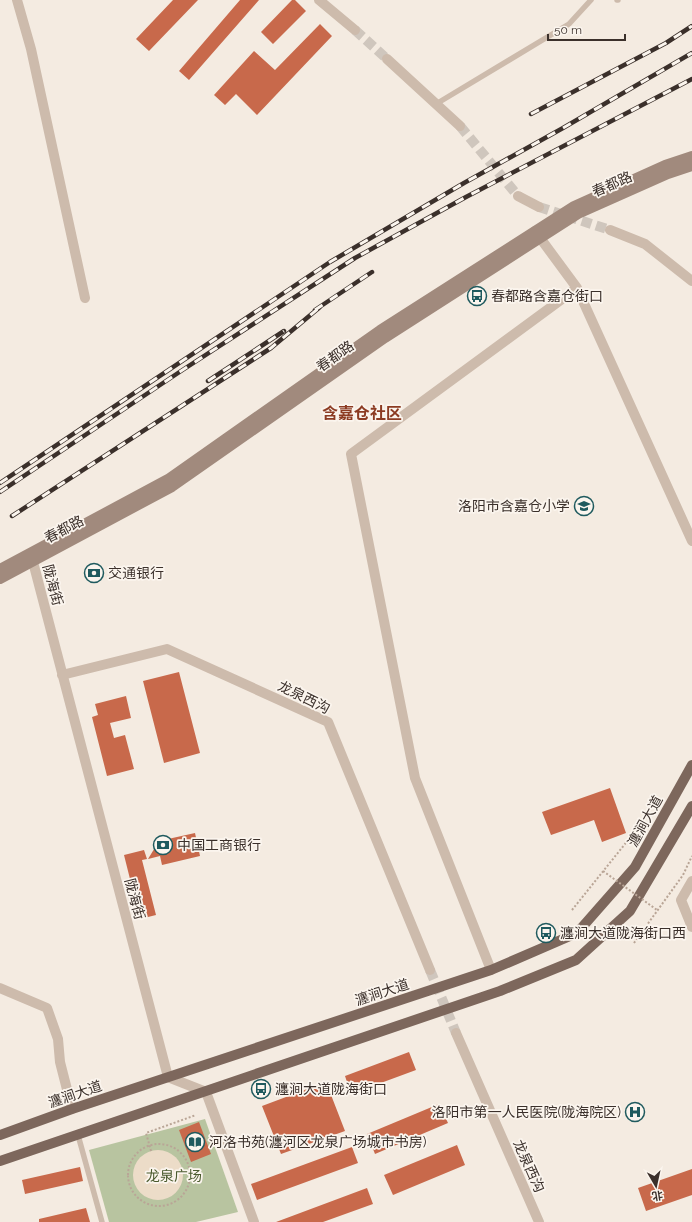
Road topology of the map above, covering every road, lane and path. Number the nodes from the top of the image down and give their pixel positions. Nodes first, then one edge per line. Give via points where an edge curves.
1 (17, 0) edge
2 (319, 0) edge
3 (591, 0) edge
4 (355, 30) tunnel mouth
5 (387, 59) tunnel mouth
6 (436, 104) junction
7 (460, 126) tunnel mouth
8 (692, 156) edge
9 (692, 166) edge
10 (518, 196) tunnel mouth
11 (539, 207) tunnel mouth
12 (610, 230) tunnel mouth
13 (537, 235) junction
14 (692, 281) edge
15 (577, 288) junction
16 (85, 298) dead end
17 (692, 541) edge
18 (31, 558) junction
19 (0, 570) edge
20 (0, 579) edge
21 (62, 675) junction
22 (692, 765) edge
23 (692, 806) edge
24 (637, 829) dead end
25 (692, 856) edge
26 (603, 871) junction
27 (692, 880) edge
28 (572, 910) dead end
29 (657, 910) junction
30 (692, 927) edge
31 (634, 943) dead end
32 (430, 970) tunnel mouth
33 (491, 970) junction
34 (0, 988) edge
35 (456, 1033) tunnel mouth
36 (168, 1077) junction
37 (206, 1092) junction
38 (72, 1109) junction
39 (196, 1116) dead end
40 (0, 1135) edge
41 (78, 1136) junction
42 (149, 1145) junction
43 (151, 1151) dead end
44 (0, 1161) edge
45 (102, 1222) edge
46 (254, 1222) edge
47 (539, 1222) edge

1 - 16 street via 31,49
2 - 4 street
3 - 6 lane via 568,24
5 - 6 street
6 - 7 street
8 - 13 main road, 春都路 via 665,165 574,206
9 - 13 main road, 春都路 via 578,214
10 - 11 street
12 - 14 street via 645,244
13 - 15 street
13 - 18 main road, 春都路 via 172,487
15 - 17 street
15 - 33 street via 351,454 415,778
18 - 19 main road, 春都路
18 - 20 main road, 春都路
18 - 21 street, 陇海街
21 - 32 street, 龙泉西沟 via 167,649 328,722
21 - 36 street, 陇海街
22 - 33 main road, 瀍涧大道 via 635,867 577,933
23 - 37 main road via 630,911 576,960 500,991
24 - 26 path
25 - 29 path via 683,875
26 - 28 path
26 - 29 path, bridge
27 - 30 street via 681,900
29 - 31 path
33 - 36 main road, 瀍涧大道
34 - 38 street via 47,1008 58,1039 60,1062
35 - 47 street, 龙泉西沟
36 - 37 street
36 - 38 main road, 瀍涧大道
37 - 41 main road
37 - 46 street
38 - 40 main road, 瀍涧大道
39 - 42 path via 146,1133
41 - 44 main road
41 - 45 lane
42 - 42 path via 133,1157 128,1167 129,1187 143,1203 158,1206 173,1203 187,1189 190,1168 179,1151 170,1146
42 - 43 path

